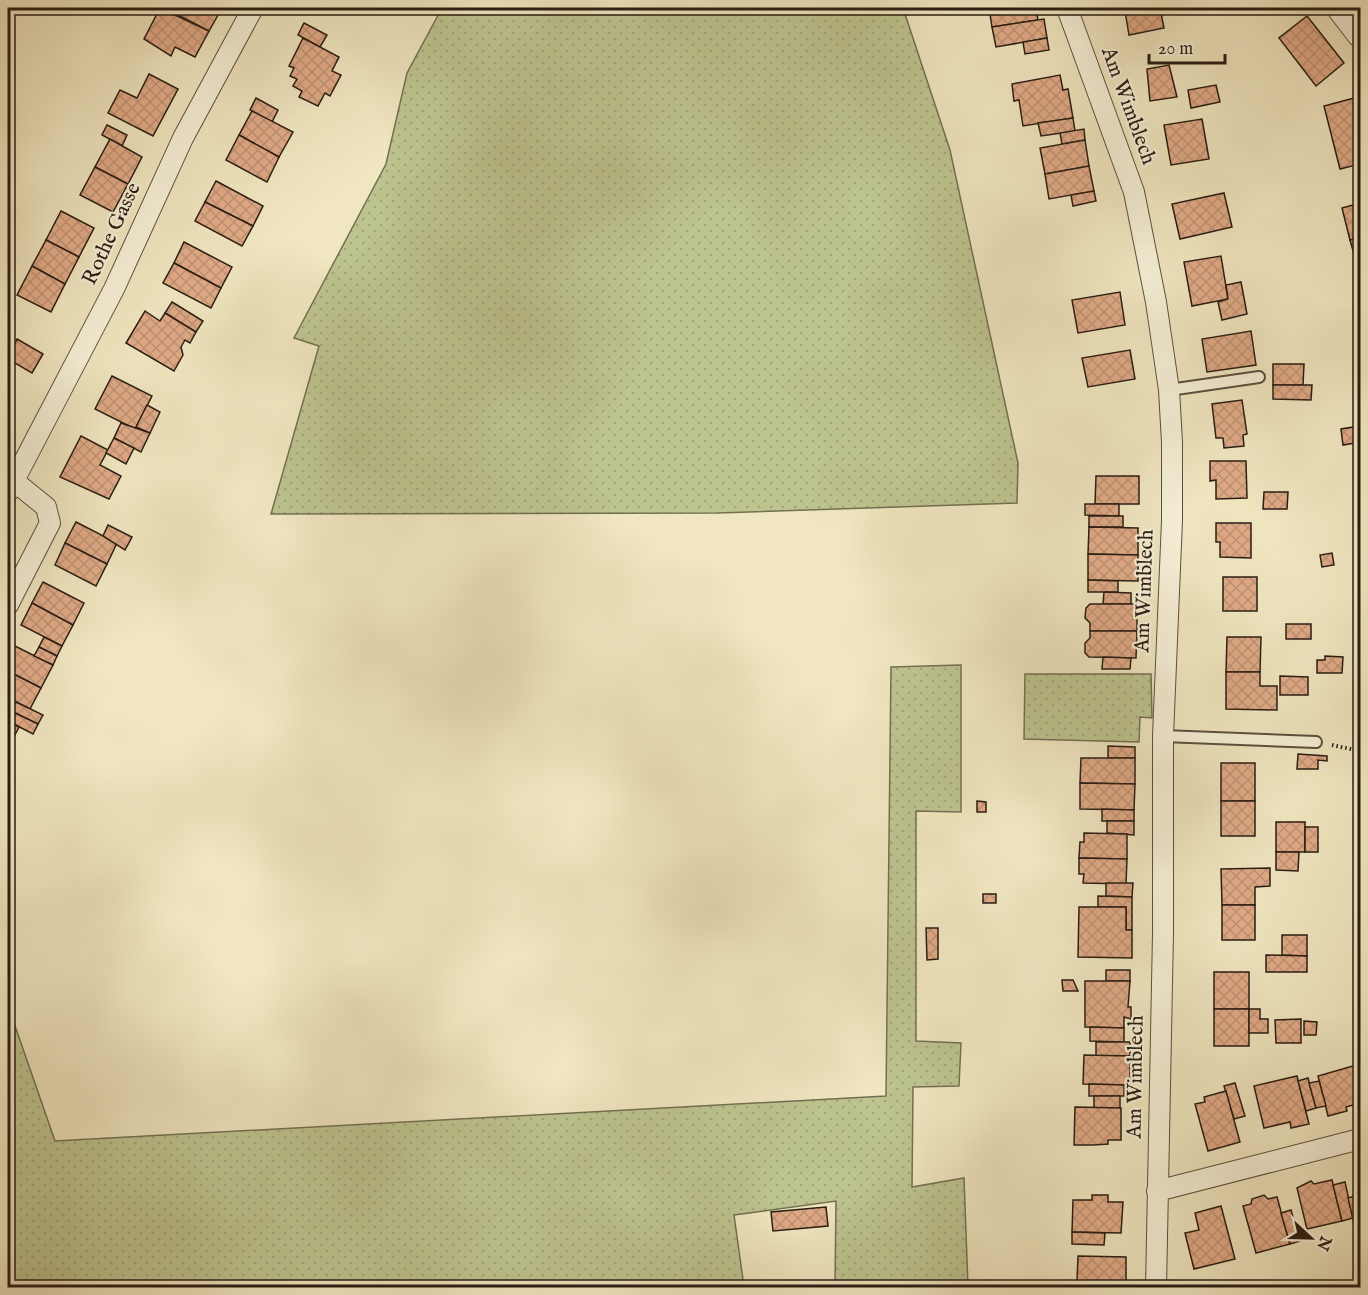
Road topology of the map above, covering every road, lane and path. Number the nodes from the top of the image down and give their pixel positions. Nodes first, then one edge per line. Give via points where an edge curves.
1 (253, 8) edge
2 (1067, 8) edge
3 (1340, 8) edge
4 (1360, 34) edge
5 (1259, 377) dead end
6 (1168, 390) junction
7 (11, 487) edge
8 (8, 605) edge
9 (1163, 736) junction
10 (1316, 742) joint
11 (1360, 751) edge
12 (1360, 1139) edge
13 (1157, 1191) junction
14 (1156, 1287) edge

1 - 7 street, Rothe Gasse via 183,138 114,289
2 - 6 street, Am Wimblech via 1134,192 1156,302
3 - 4 street
5 - 6 lane
6 - 9 street, Am Wimblech via 1172,520
7 - 8 street, Rothe Gasse via 46,507 50,523
9 - 10 lane
9 - 13 street, Am Wimblech
10 - 11 path
12 - 13 street
13 - 14 street, Am Wimblech

